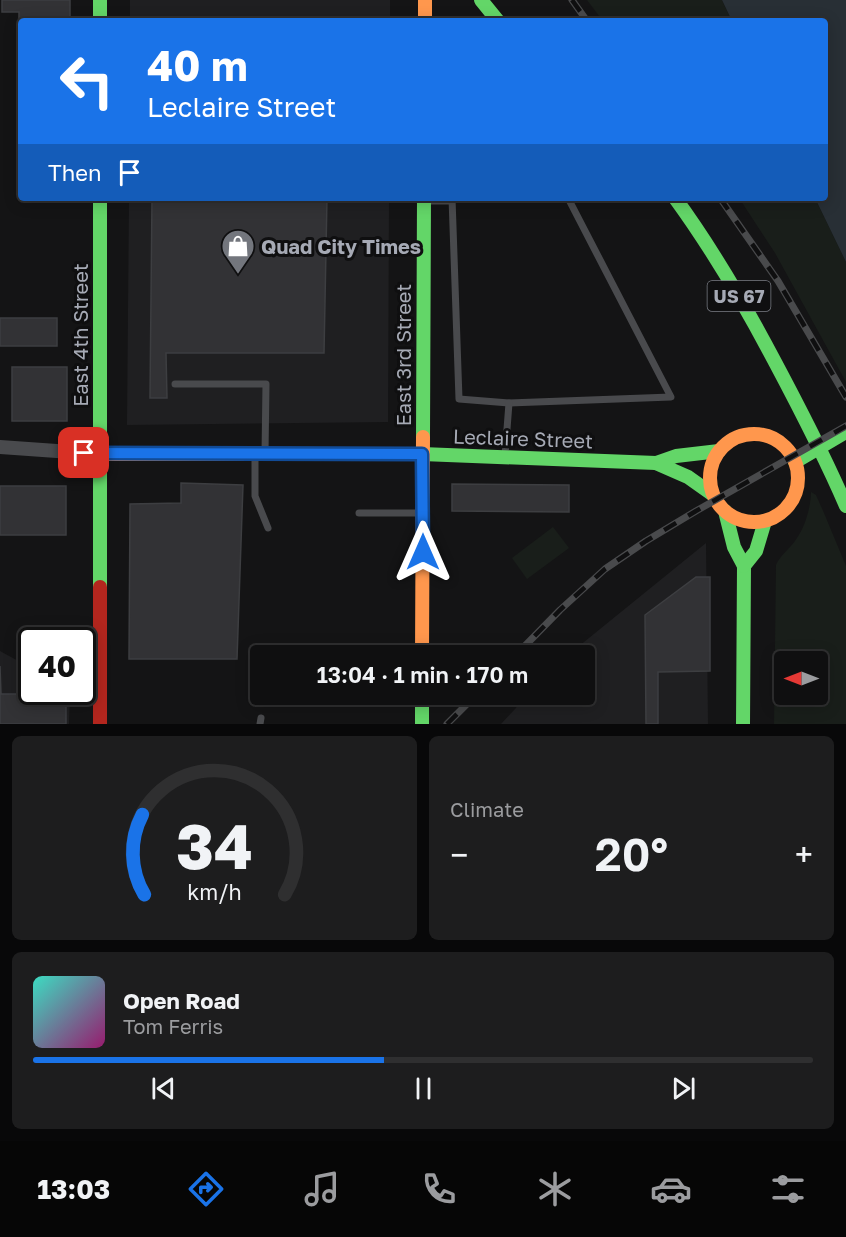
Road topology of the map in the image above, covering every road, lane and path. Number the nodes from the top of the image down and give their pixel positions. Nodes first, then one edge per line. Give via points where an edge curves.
1 (100, 0) edge
2 (425, 0) edge
3 (481, 0) edge
4 (100, 18) edge
5 (425, 18) edge
6 (496, 18) edge
7 (100, 201) edge
8 (424, 201) edge
9 (452, 201) edge
10 (570, 201) edge
11 (677, 201) edge
12 (175, 384) dead end
13 (508, 403) junction
14 (846, 432) edge
15 (0, 447) edge
16 (719, 452) junction
17 (99, 454) junction
18 (260, 454) junction
19 (422, 454) junction
20 (505, 457) junction
21 (795, 462) junction
22 (656, 463) junction
23 (712, 494) junction
24 (846, 506) edge
25 (725, 511) junction
26 (359, 513) dead end
27 (423, 513) junction
28 (765, 521) junction
29 (268, 528) dead end
30 (744, 566) junction
31 (422, 645) edge
32 (422, 705) edge
33 (100, 724) edge
34 (422, 724) edge
35 (743, 724) edge

1 - 4 street
2 - 5 street
3 - 6 street
7 - 17 street, East 4th Street
8 - 19 street, East 3rd Street
9 - 13 lane via 459,399
10 - 13 lane via 671,397
11 - 24 street, US 67 via 739,294 818,443
12 - 18 lane via 266,384
13 - 20 lane
14 - 21 street
15 - 17 street, Leclaire Street
16 - 21 street via 731,440 759,434 780,442
16 - 22 street, Leclaire Street via 676,456
16 - 23 street via 710,472
17 - 18 street, Leclaire Street
17 - 33 street, East 4th Street
18 - 19 street, Leclaire Street
18 - 29 lane via 255,496
19 - 20 street, Leclaire Street
19 - 27 street, East 3rd Street
20 - 22 street, Leclaire Street
21 - 28 street via 798,481 791,502 776,517
22 - 23 street via 688,477
23 - 25 street
25 - 28 street via 744,521
25 - 30 street via 734,550
26 - 27 lane
27 - 31 street, East 3rd Street
28 - 30 street via 758,549
30 - 35 street
32 - 34 street

